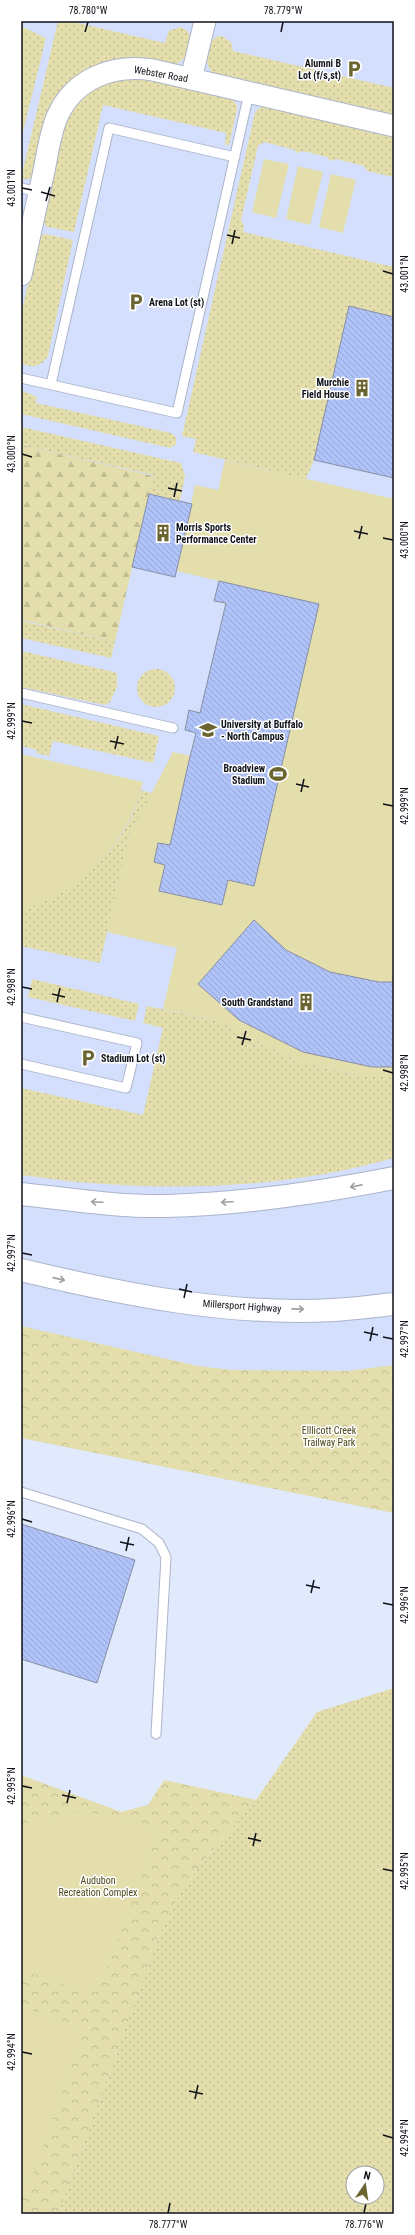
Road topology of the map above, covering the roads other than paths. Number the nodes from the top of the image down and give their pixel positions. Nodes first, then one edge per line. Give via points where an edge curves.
1 (205, 21) edge
2 (191, 79) junction
3 (249, 93) junction
4 (394, 126) edge
5 (235, 157) junction
6 (30, 190) edge
7 (21, 275) edge
8 (21, 378) edge
9 (51, 384) junction
10 (21, 693) edge
11 (173, 728) dead end
12 (21, 1017) edge
13 (21, 1064) edge
14 (394, 1178) edge
15 (21, 1194) edge
16 (21, 1270) edge
17 (394, 1304) edge
18 (21, 1492) edge
19 (156, 1734) dead end

1 - 2 street
2 - 3 street, Webster Road
2 - 6 street, Webster Road via 153,70 128,68 105,72 82,85 57,117
3 - 4 street, Webster Road
3 - 5 lane
5 - 9 lane via 109,128
5 - 9 lane via 177,413
6 - 7 street, Webster Road
8 - 9 lane
10 - 11 lane
12 - 13 lane via 136,1043 126,1088
14 -> 15 main road via 335,1190 253,1201 164,1206
16 -> 17 main road, Millersport Highway via 101,1289 205,1304 263,1309 332,1310
18 - 19 lane via 142,1529 159,1543 166,1558

